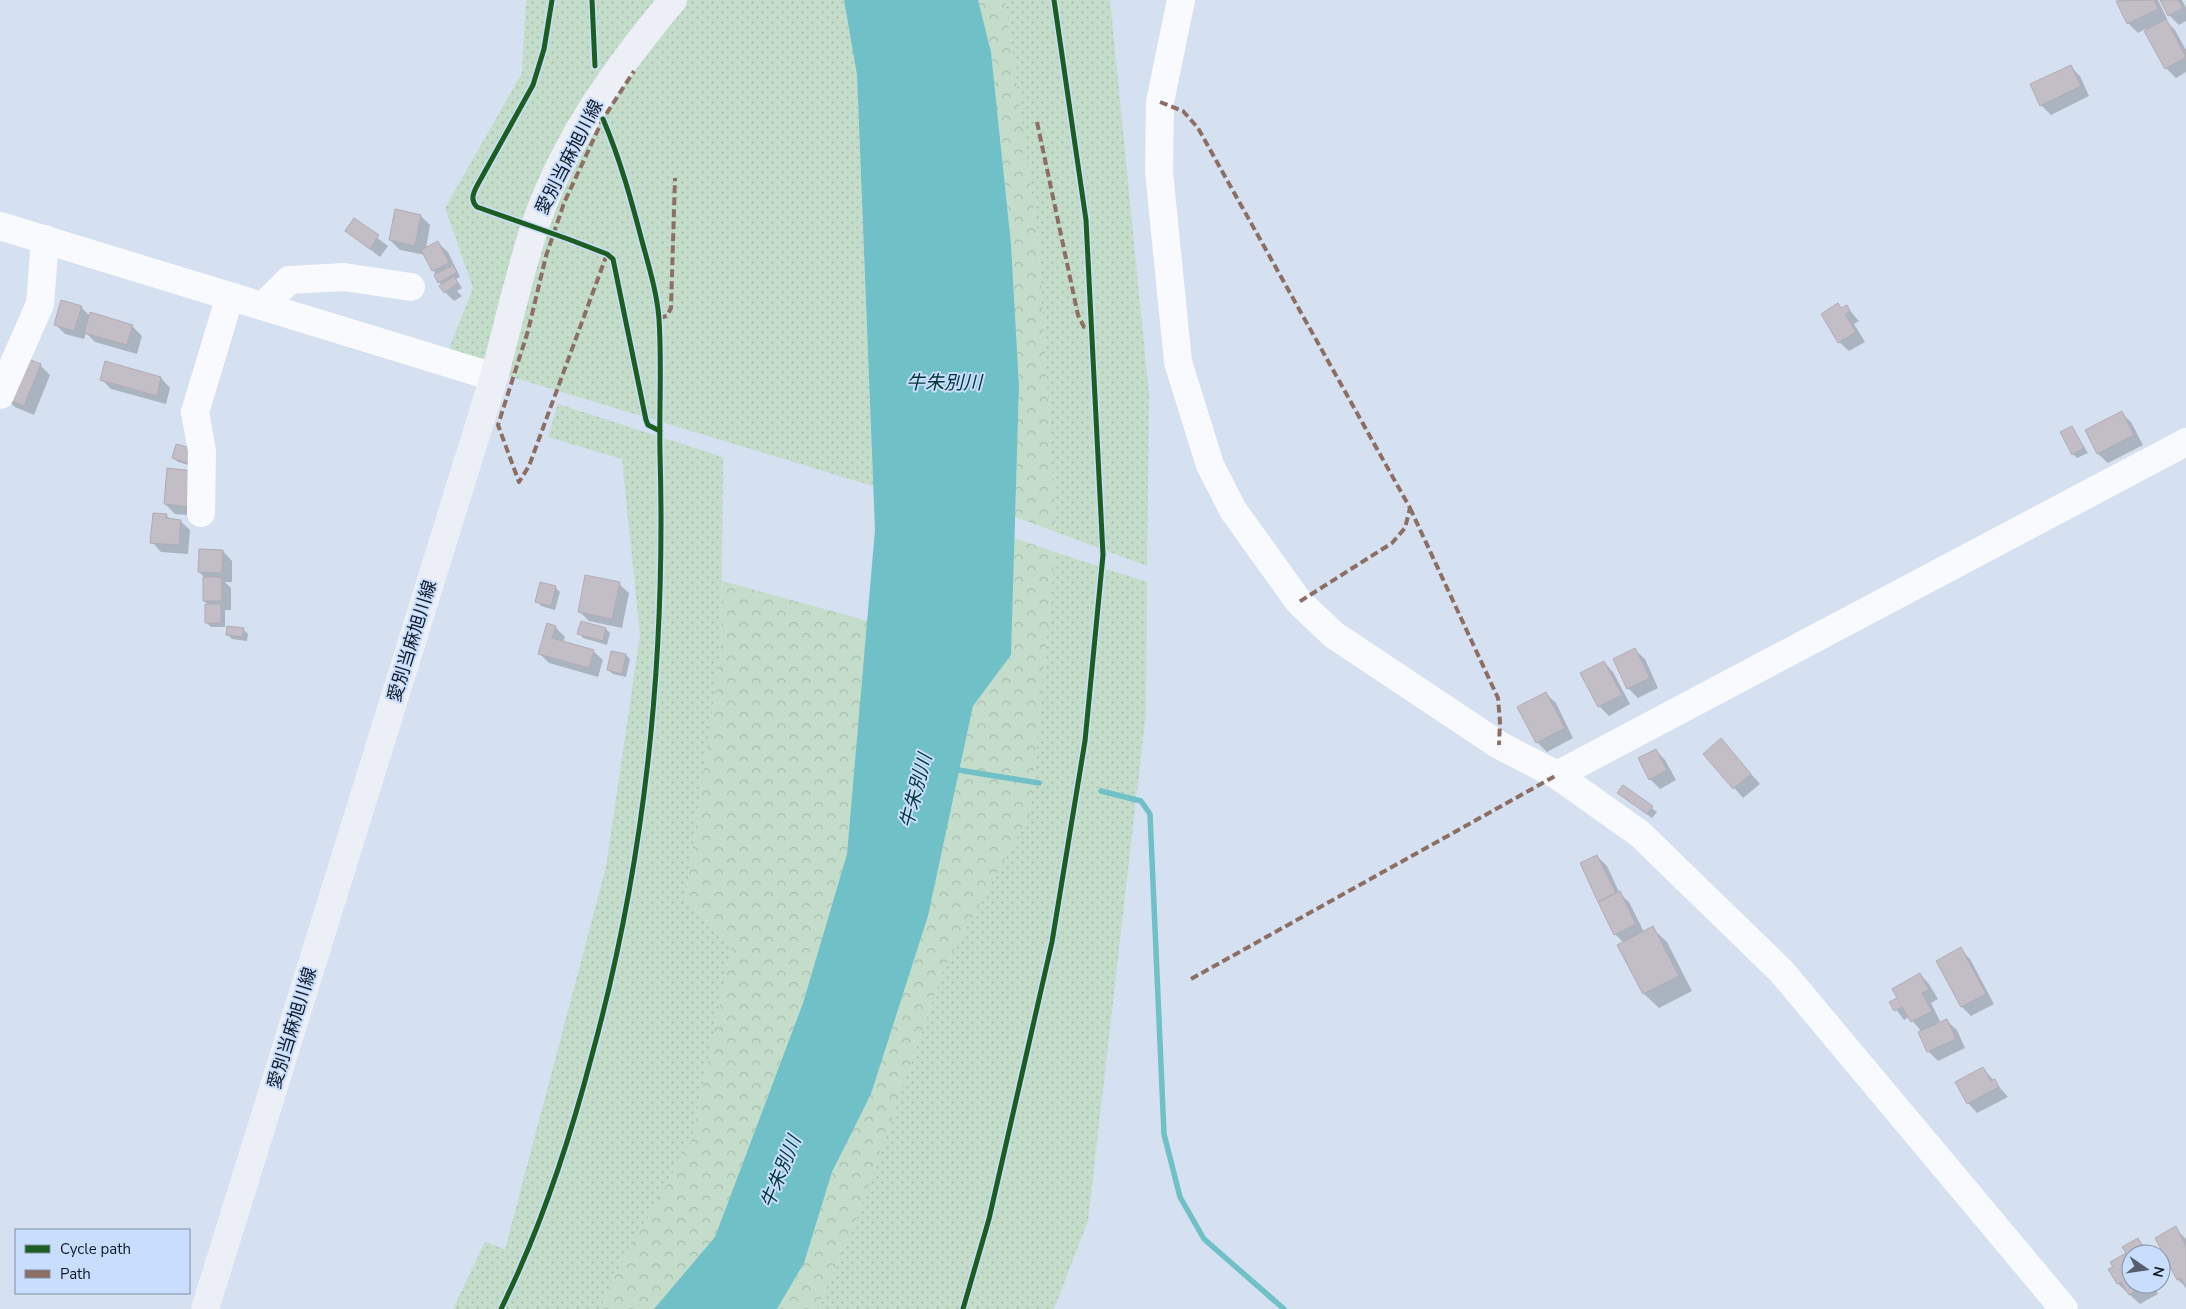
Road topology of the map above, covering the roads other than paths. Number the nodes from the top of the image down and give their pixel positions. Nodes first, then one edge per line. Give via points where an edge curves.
1 (673, 0) edge
2 (1181, 0) edge
3 (0, 226) edge
4 (45, 240) junction
5 (411, 287) dead end
6 (230, 296) junction
7 (263, 306) junction
8 (494, 378) junction
9 (0, 394) edge
10 (2186, 442) edge
11 (202, 513) dead end
12 (1557, 775) junction
13 (205, 1309) edge
14 (2064, 1309) edge

1 - 8 main road, 愛別当麻旭川線 via 629,52 588,114 560,169 536,222
2 - 12 street via 1160,102 1159,172 1178,362 1210,465 1233,510 1277,574 1299,602 1334,635 1498,745
3 - 4 street
4 - 6 street
4 - 9 street via 40,304
5 - 7 street via 344,277 290,280
6 - 7 street
6 - 11 street via 196,412 202,451
7 - 8 street
8 - 13 main road, 愛別当麻旭川線
10 - 12 street
12 - 14 street via 1640,834 1782,972

